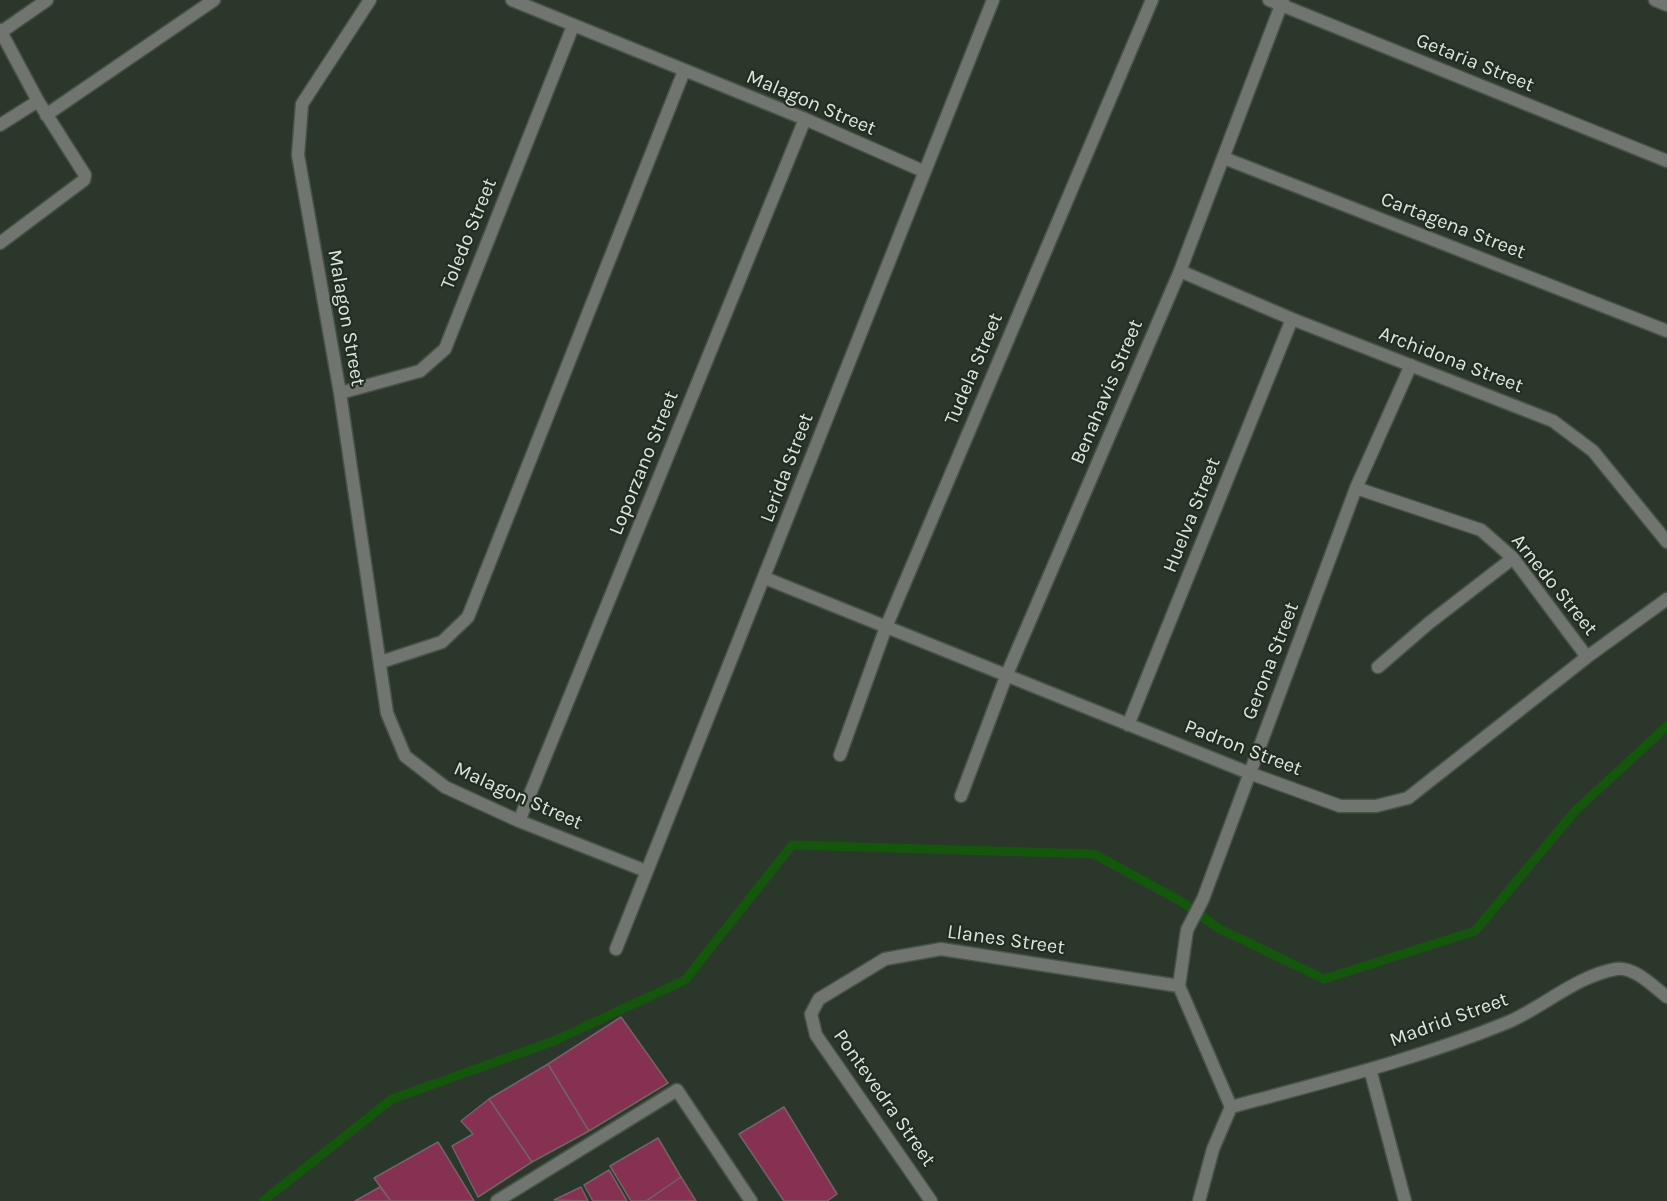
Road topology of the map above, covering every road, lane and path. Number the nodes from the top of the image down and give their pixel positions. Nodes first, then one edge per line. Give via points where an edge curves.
1 (46, 0) edge
2 (214, 0) edge
3 (370, 0) edge
4 (512, 0) edge
5 (993, 0) edge
6 (1152, 0) edge
7 (1269, 0) edge
8 (1655, 0) edge
9 (1282, 3) edge
10 (1667, 5) edge
11 (573, 26) junction
12 (1, 31) edge
13 (684, 71) junction
14 (38, 101) junction
15 (46, 115) junction
16 (805, 119) junction
17 (0, 125) edge
18 (1224, 158) junction
19 (1667, 161) edge
20 (923, 171) junction
21 (0, 243) edge
22 (1180, 271) junction
23 (1292, 319) junction
24 (1667, 331) edge
25 (1411, 365) junction
26 (340, 393) junction
27 (1356, 488) junction
28 (1667, 542) edge
29 (1513, 558) junction
30 (765, 578) junction
31 (1667, 599) edge
32 (886, 627) junction
33 (1587, 657) junction
34 (381, 662) junction
35 (1378, 667) dead end
36 (1007, 674) junction
37 (1128, 725) junction
38 (840, 756) dead end
39 (1249, 773) junction
40 (961, 796) dead end
41 (519, 821) junction
42 (646, 871) junction
43 (616, 949) dead end
44 (1179, 986) junction
45 (1667, 997) edge
46 (811, 1014) joint
47 (1370, 1070) junction
48 (1231, 1107) junction
49 (497, 1201) edge
50 (751, 1201) edge
51 (931, 1201) edge
52 (1199, 1201) edge
53 (1405, 1201) edge

1 - 12 street
2 - 15 street
3 - 26 street, Malagon Street via 302,104 298,155
4 - 11 street, Malagon Street
5 - 20 street, Lerida Street
6 - 32 street, Tudela Street
7 - 9 street, Getaria Street
8 - 10 street
9 - 18 street, Benahavis Street
9 - 19 street, Getaria Street
11 - 13 street, Malagon Street
11 - 26 street, Toledo Street via 444,349 420,371
12 - 14 street
13 - 16 street, Malagon Street
13 - 34 street via 468,618 442,642
14 - 15 street
14 - 17 street
15 - 21 street via 84,171 84,180
16 - 20 street, Malagon Street
16 - 41 street, Loporzano Street
18 - 22 street, Benahavis Street
18 - 24 street, Cartagena Street
20 - 30 street, Lerida Street
22 - 23 street, Archidona Street
22 - 36 street, Benahavis Street
23 - 25 street, Archidona Street
23 - 37 street, Huelva Street
25 - 27 street, Gerona Street
25 - 28 street, Archidona Street via 1553,421 1593,451
26 - 34 street, Malagon Street
27 - 29 street, Arnedo Street via 1481,530
27 - 39 street, Gerona Street
29 - 33 street, Arnedo Street
29 - 35 street
30 - 32 street, Padron Street
30 - 42 street, Lerida Street
31 - 33 street, Padron Street
32 - 36 street, Padron Street
32 - 38 street, Tudela Street
33 - 39 street, Padron Street via 1408,798 1376,806 1340,806
34 - 41 street, Malagon Street via 387,713 405,756 445,787
36 - 37 street, Padron Street
36 - 40 street, Benahavis Street
37 - 39 street, Padron Street
39 - 44 street, Gerona Street via 1203,899 1187,930
41 - 42 street, Malagon Street
42 - 43 street, Lerida Street
44 - 46 street, Llanes Street via 941,949 885,959 819,999
44 - 48 street
45 - 47 street, Madrid Street via 1640,976 1619,969 1593,977 1507,1022
46 - 51 street, Pontevedra Street via 816,1035
47 - 48 street, Madrid Street
47 - 53 street
48 - 52 street via 1213,1149
49 - 50 street via 677,1090

